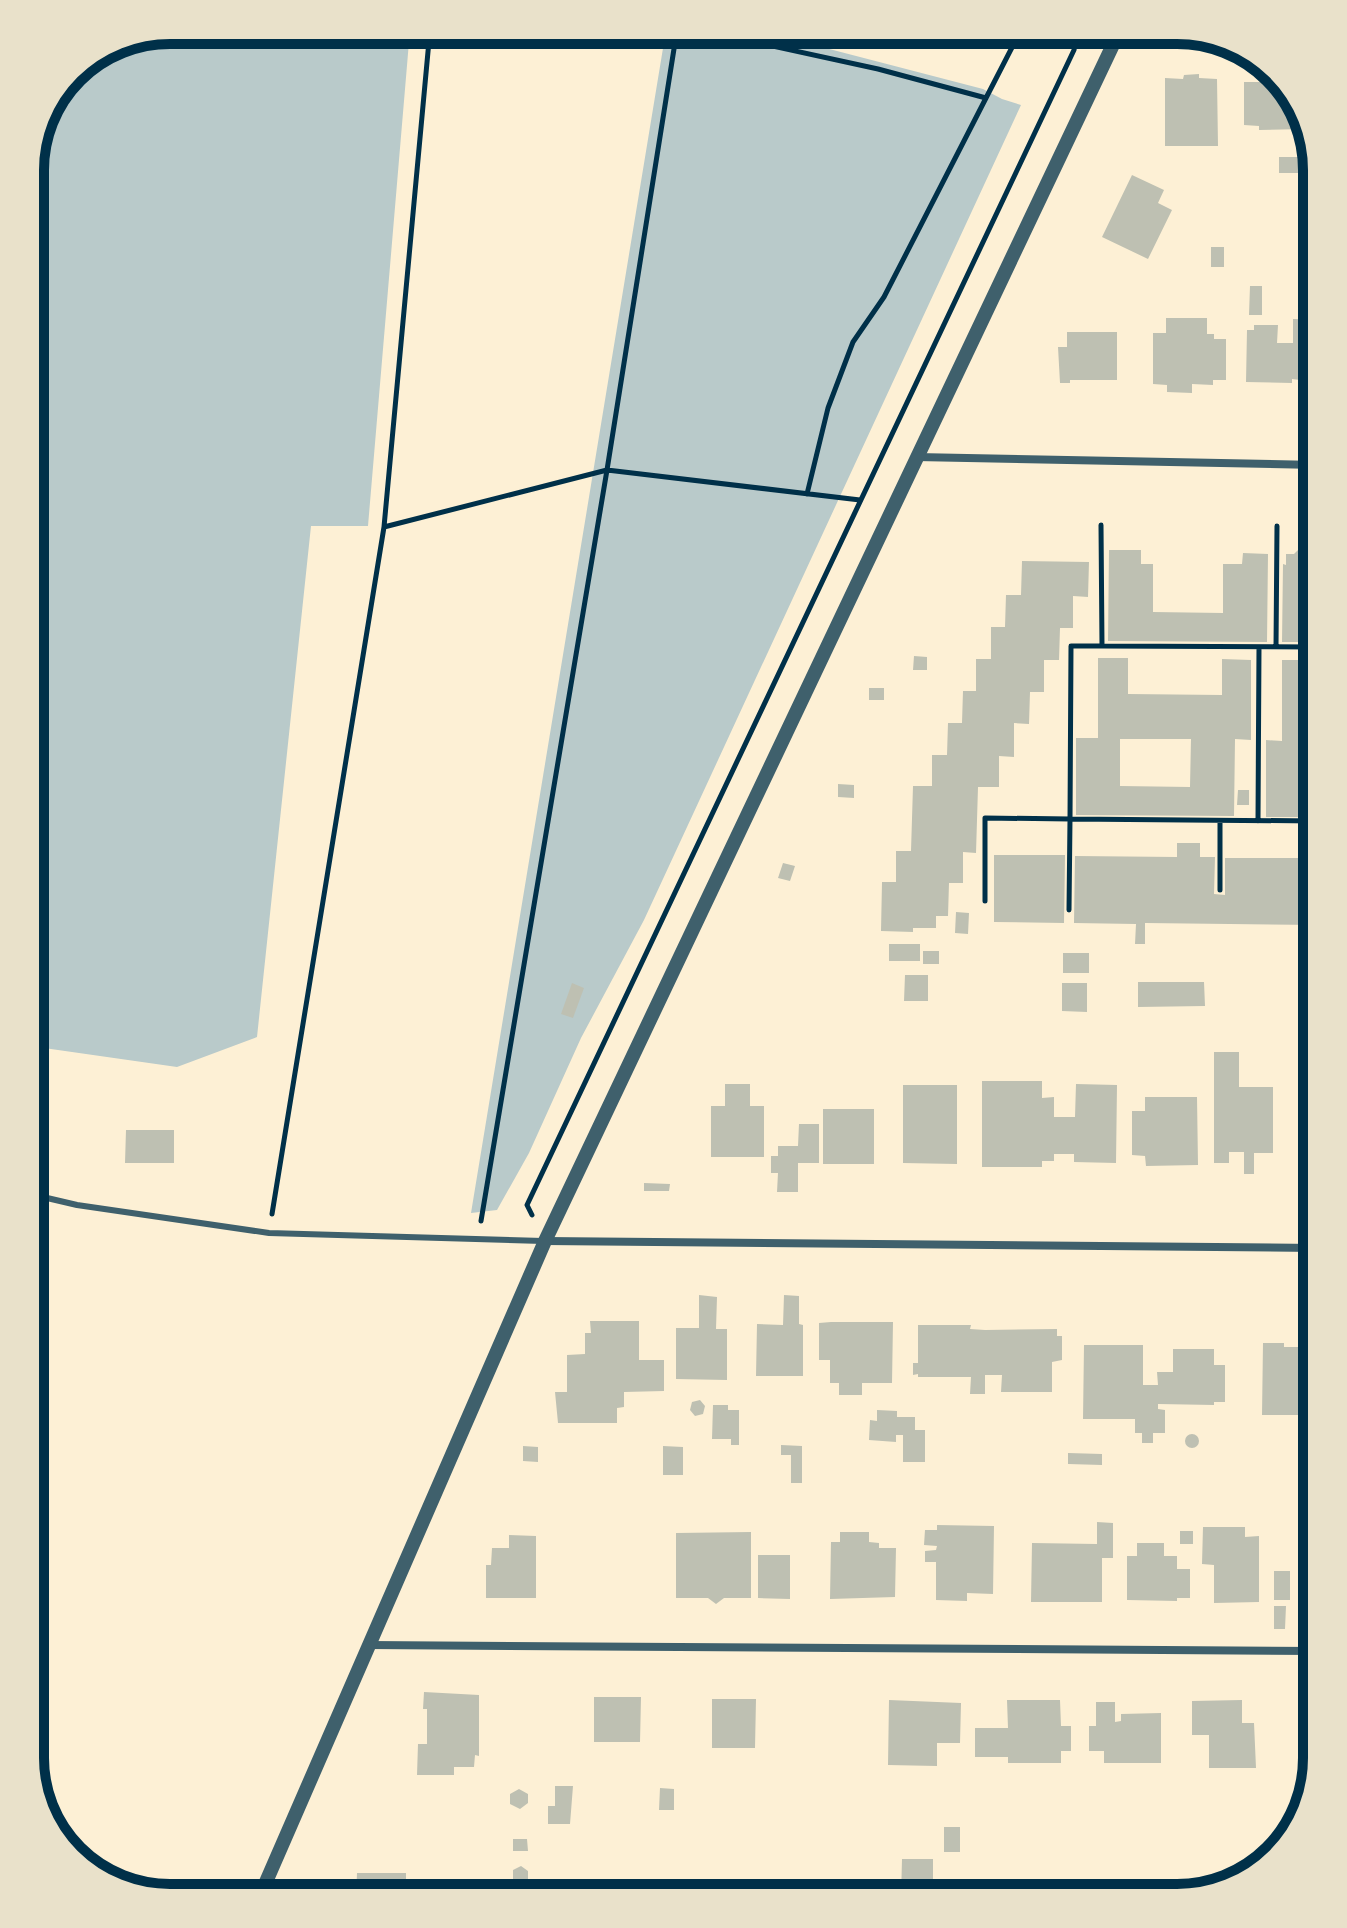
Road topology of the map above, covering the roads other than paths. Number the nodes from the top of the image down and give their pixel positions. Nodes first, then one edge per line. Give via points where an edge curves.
1 (1114, 44) edge
2 (916, 457) junction
3 (1303, 465) edge
4 (44, 1197) edge
5 (545, 1241) junction
6 (1303, 1248) edge
7 (367, 1645) junction
8 (1303, 1651) edge
9 (265, 1884) edge

1 - 2 street
2 - 3 street
2 - 5 street
4 - 5 lane via 269,1233
5 - 6 street
5 - 7 street
7 - 8 street
7 - 9 street

